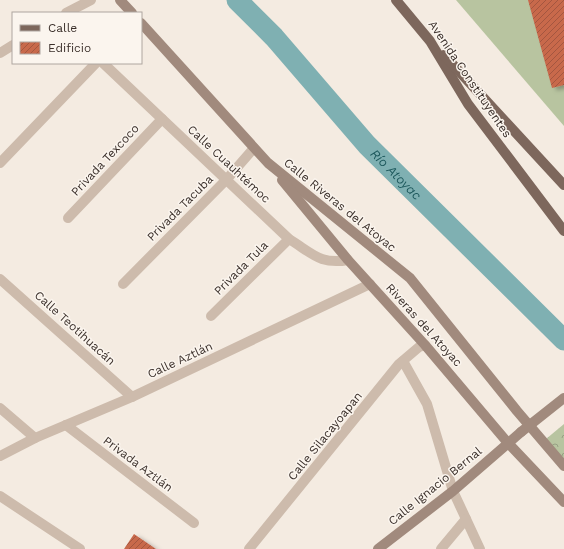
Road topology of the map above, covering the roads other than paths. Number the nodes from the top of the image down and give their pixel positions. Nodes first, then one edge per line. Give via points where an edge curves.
1 (91, 0) edge
2 (120, 0) edge
3 (396, 0) edge
4 (68, 12) edge
5 (131, 12) edge
6 (142, 24) edge
7 (430, 41) junction
8 (12, 46) edge
9 (0, 53) edge
10 (95, 64) edge
11 (104, 64) edge
12 (162, 119) junction
13 (254, 148) junction
14 (268, 162) junction
15 (0, 163) edge
16 (227, 180) junction
17 (564, 185) edge
18 (68, 218) dead end
19 (564, 231) edge
20 (289, 239) junction
21 (348, 260) junction
22 (0, 279) edge
23 (123, 284) dead end
24 (370, 284) junction
25 (212, 316) dead end
26 (425, 345) junction
27 (402, 361) junction
28 (132, 397) junction
29 (564, 398) edge
30 (0, 408) edge
31 (66, 425) junction
32 (35, 438) junction
33 (508, 443) junction
34 (0, 456) edge
35 (564, 466) edge
36 (453, 491) junction
37 (0, 496) edge
38 (564, 502) edge
39 (466, 519) junction
40 (194, 523) dead end
41 (80, 549) edge
42 (249, 549) edge
43 (378, 549) edge
44 (441, 549) edge
45 (480, 549) edge

1 - 4 street
2 - 5 street
3 - 7 main road, Avenida Constituyentes
6 - 13 street, Calle Riveras del Atoyac
7 - 17 main road
7 - 19 main road, Avenida Constituyentes via 468,104
8 - 9 street
10 - 15 street
11 - 12 street, Calle Cuauhtémoc
12 - 16 street, Calle Cuauhtémoc
12 - 18 street, Privada Texcoco
13 - 14 street, Calle Riveras del Atoyac
13 - 16 street, Privada Tacuba
14 - 21 street, Riveras del Atoyac
14 - 35 street, Calle Riveras del Atoyac via 410,278
16 - 20 street, Calle Cuauhtémoc
16 - 23 street, Privada Tacuba
20 - 21 street, Calle Cuauhtémoc via 323,260 333,263
20 - 25 street, Privada Tula
21 - 24 street, Riveras del Atoyac
22 - 28 street, Calle Teotihuacán
24 - 26 street, Riveras del Atoyac
24 - 28 street, Calle Aztlán
26 - 27 street, Calle Silacayoapan
26 - 33 street, Riveras del Atoyac
27 - 36 street via 427,404
27 - 42 street, Calle Silacayoapan
28 - 31 street, Calle Aztlán
29 - 33 street, Calle Ignacio Bernal, bridge
30 - 32 street
31 - 32 street, Calle Aztlán
31 - 40 street, Privada Aztlán
32 - 34 street, Calle Aztlán
33 - 36 street, Calle Ignacio Bernal
33 - 38 street, Riveras del Atoyac
36 - 39 street
36 - 43 street, Calle Ignacio Bernal
37 - 41 street
39 - 44 street
39 - 45 street

